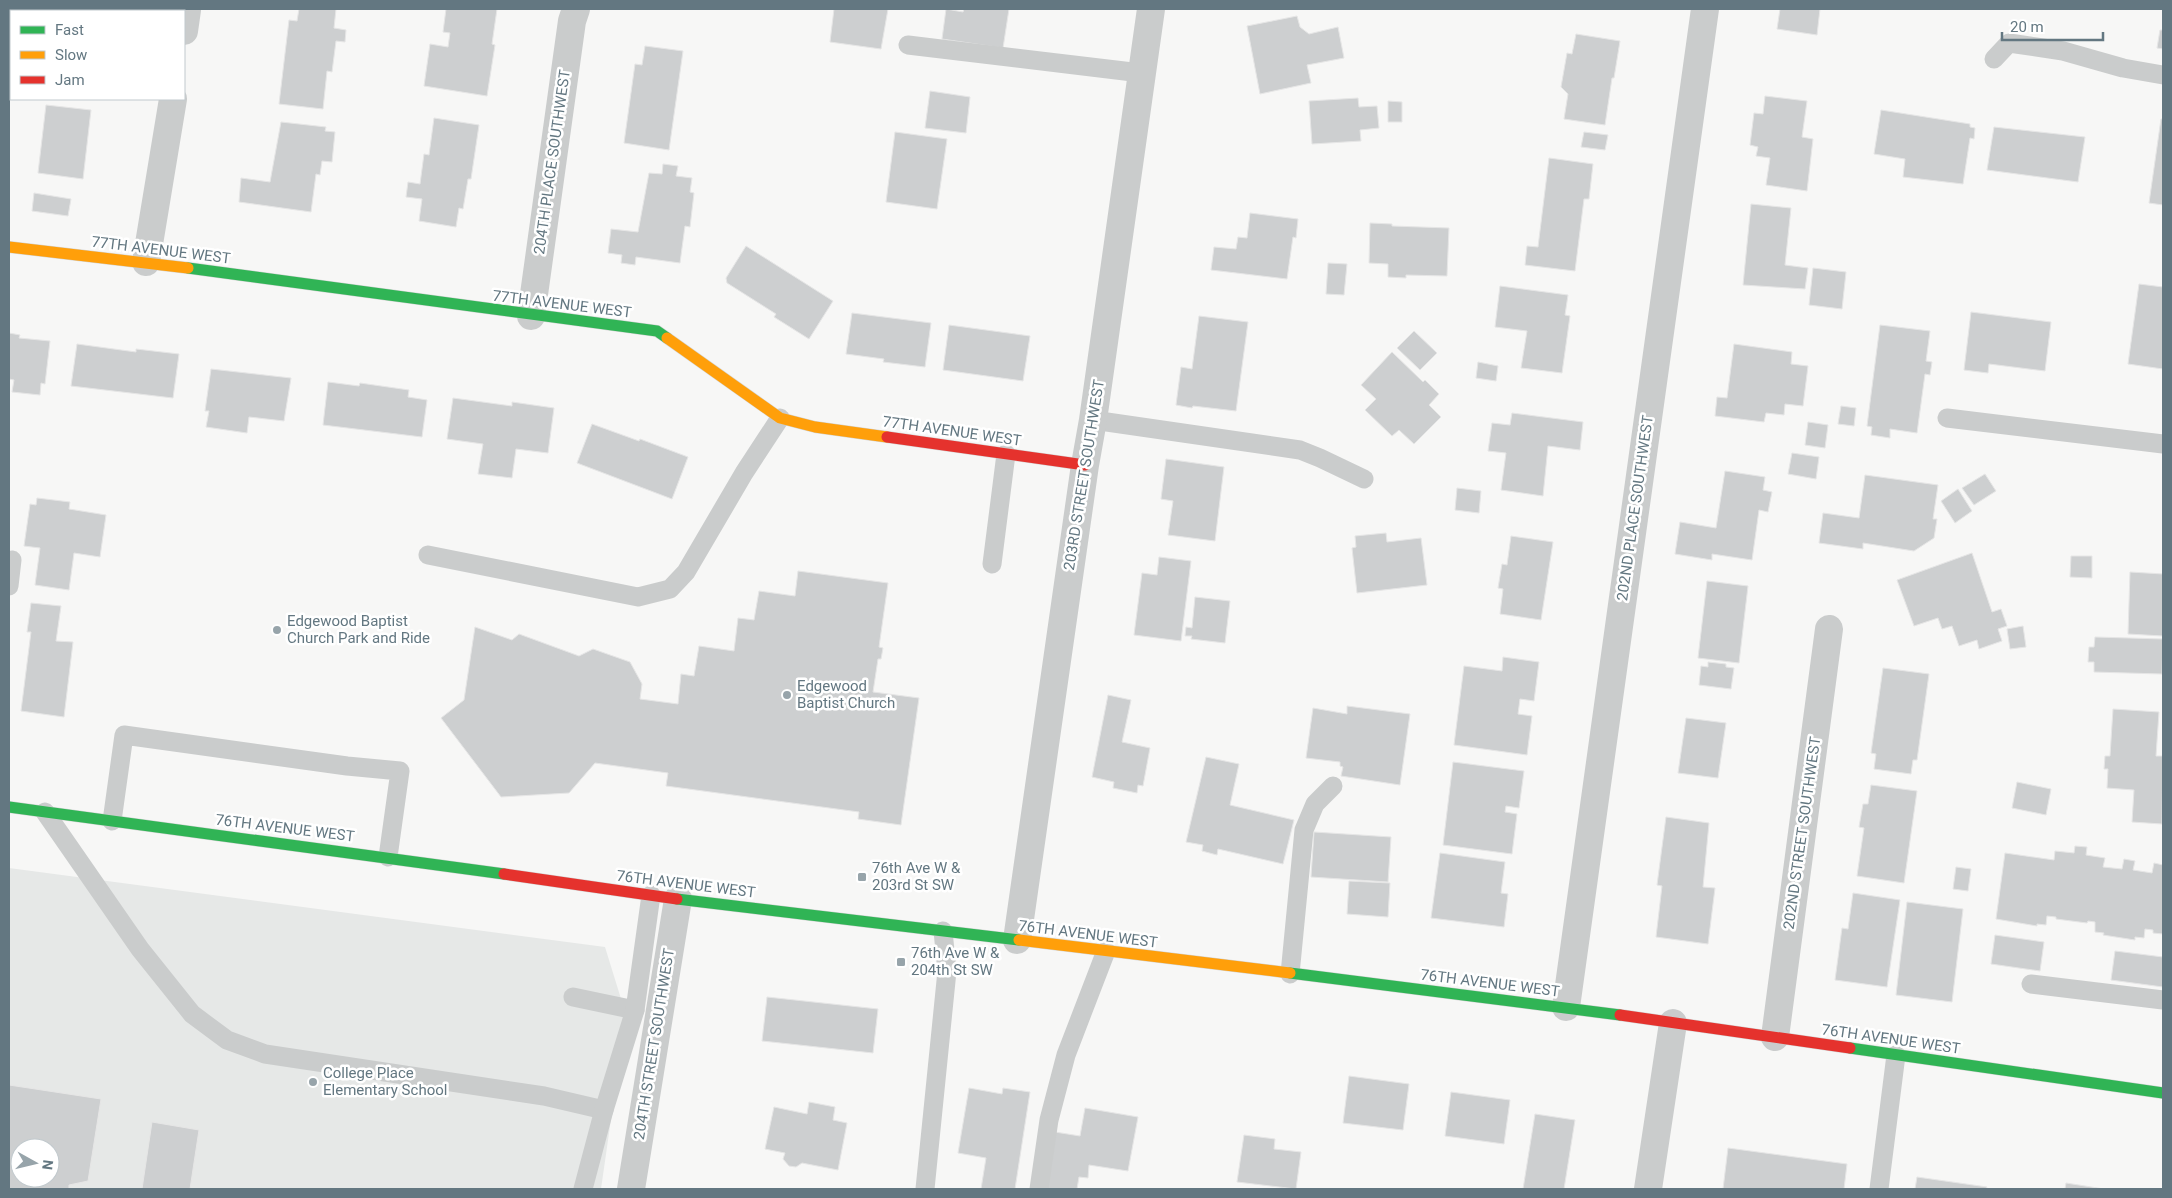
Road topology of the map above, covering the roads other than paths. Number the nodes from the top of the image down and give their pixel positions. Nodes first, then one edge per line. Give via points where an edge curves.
1 (576, 9) edge
2 (1150, 9) edge
3 (1706, 9) edge
4 (908, 45) dead end
5 (1994, 60) dead end
6 (1141, 73) junction
7 (2163, 75) edge
8 (173, 100) edge
9 (9, 246) edge
10 (146, 262) junction
11 (531, 316) junction
12 (780, 418) junction
13 (1947, 418) dead end
14 (1094, 420) junction
15 (2163, 444) edge
16 (1006, 454) junction
17 (1085, 465) junction
18 (1364, 479) dead end
19 (428, 555) dead end
20 (12, 560) dead end
21 (992, 564) dead end
22 (9, 586) edge
23 (1829, 629) dead end
24 (1333, 786) dead end
25 (9, 806) edge
26 (46, 812) junction
27 (112, 822) junction
28 (388, 857) junction
29 (651, 895) junction
30 (678, 899) junction
31 (943, 931) junction
32 (1017, 940) junction
33 (1106, 951) junction
34 (1290, 974) junction
35 (2030, 984) dead end
36 (573, 997) dead end
37 (2163, 1000) edge
38 (1566, 1007) junction
39 (635, 1010) junction
40 (1673, 1023) junction
41 (1775, 1037) junction
42 (1896, 1054) junction
43 (2163, 1093) edge
44 (604, 1110) junction
45 (584, 1189) edge
46 (631, 1189) edge
47 (925, 1189) edge
48 (1039, 1189) edge
49 (1648, 1189) edge
50 (1879, 1189) edge

1 - 11 street, 204TH PLACE SOUTHWEST
2 - 6 street, 203RD STREET SOUTHWEST
3 - 38 street, 202ND PLACE SOUTHWEST
4 - 6 lane
5 - 7 lane via 2009,43 2063,51 2123,68
6 - 14 street, 203RD STREET SOUTHWEST
8 - 10 street
9 - 10 street, 77TH AVENUE WEST
10 - 11 street, 77TH AVENUE WEST
11 - 12 street, 77TH AVENUE WEST via 657,331
12 - 16 street, 77TH AVENUE WEST via 815,427
12 - 19 lane via 686,572 670,589 638,597
13 - 15 lane
14 - 17 street, 203RD STREET SOUTHWEST
14 - 18 lane via 1300,450
16 - 17 street, 77TH AVENUE WEST
16 - 21 lane
17 - 32 street, 203RD STREET SOUTHWEST
20 - 22 lane
23 - 41 street, 202ND STREET SOUTHWEST
24 - 34 lane via 1315,804 1304,830
25 - 26 street, 76TH AVENUE WEST
26 - 27 street, 76TH AVENUE WEST
26 - 44 lane via 140,949 192,1014 227,1040 265,1054 544,1096
27 - 28 street, 76TH AVENUE WEST
27 - 28 lane via 124,735 400,771
28 - 29 street, 76TH AVENUE WEST
29 - 30 street, 76TH AVENUE WEST
29 - 39 lane
30 - 31 street, 76TH AVENUE WEST
30 - 46 street, 204TH STREET SOUTHWEST
31 - 32 street, 76TH AVENUE WEST
31 - 47 lane via 947,971
32 - 33 street, 76TH AVENUE WEST
33 - 34 street, 76TH AVENUE WEST
33 - 48 lane via 1066,1055 1049,1120
34 - 38 street, 76TH AVENUE WEST
35 - 37 lane
36 - 39 lane
38 - 40 street, 76TH AVENUE WEST
39 - 44 lane
40 - 41 street, 76TH AVENUE WEST
40 - 49 street
41 - 42 street, 76TH AVENUE WEST
42 - 43 street, 76TH AVENUE WEST
42 - 50 lane
44 - 45 lane

